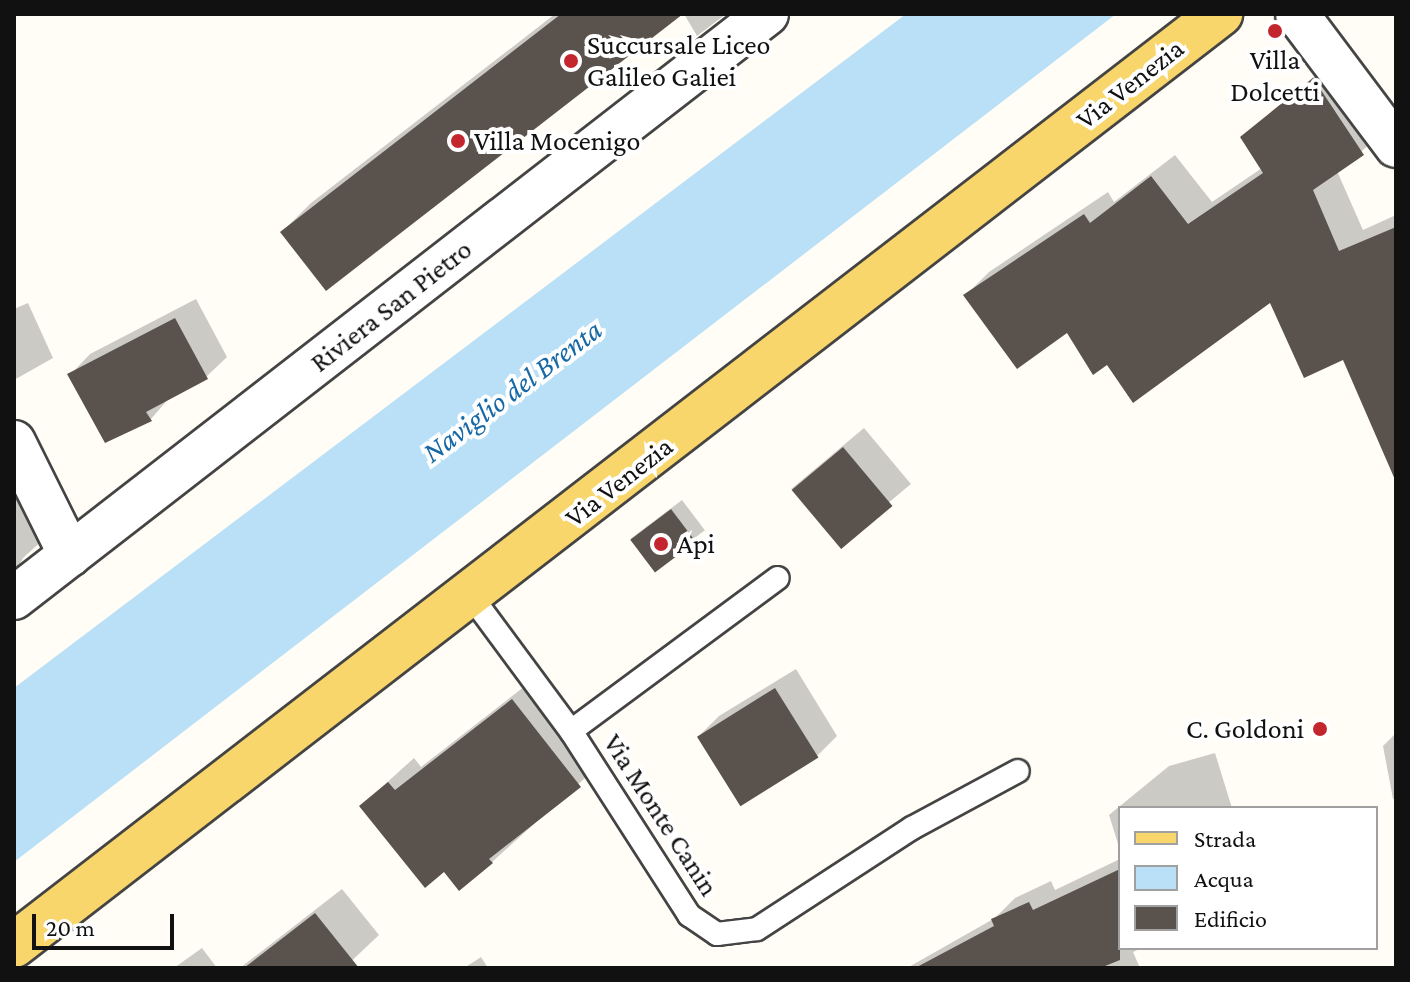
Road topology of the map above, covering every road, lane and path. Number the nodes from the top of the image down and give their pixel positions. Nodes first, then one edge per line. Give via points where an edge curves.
1 (767, 14) edge
2 (1220, 14) edge
3 (1297, 14) edge
4 (1396, 146) edge
5 (14, 442) edge
6 (70, 555) junction
7 (778, 578) dead end
8 (471, 596) junction
9 (14, 598) edge
10 (571, 731) junction
11 (1018, 771) dead end
12 (14, 945) edge

1 - 6 street, Riviera San Pietro
2 - 8 main road, Via Venezia
3 - 4 street
5 - 6 street
6 - 9 street, Riviera San Pietro
7 - 10 lane
8 - 10 lane, Via Monte Canin
8 - 12 main road, Via Venezia
10 - 11 lane, Via Monte Canin via 689,915 704,929 730,936 757,929 912,828

